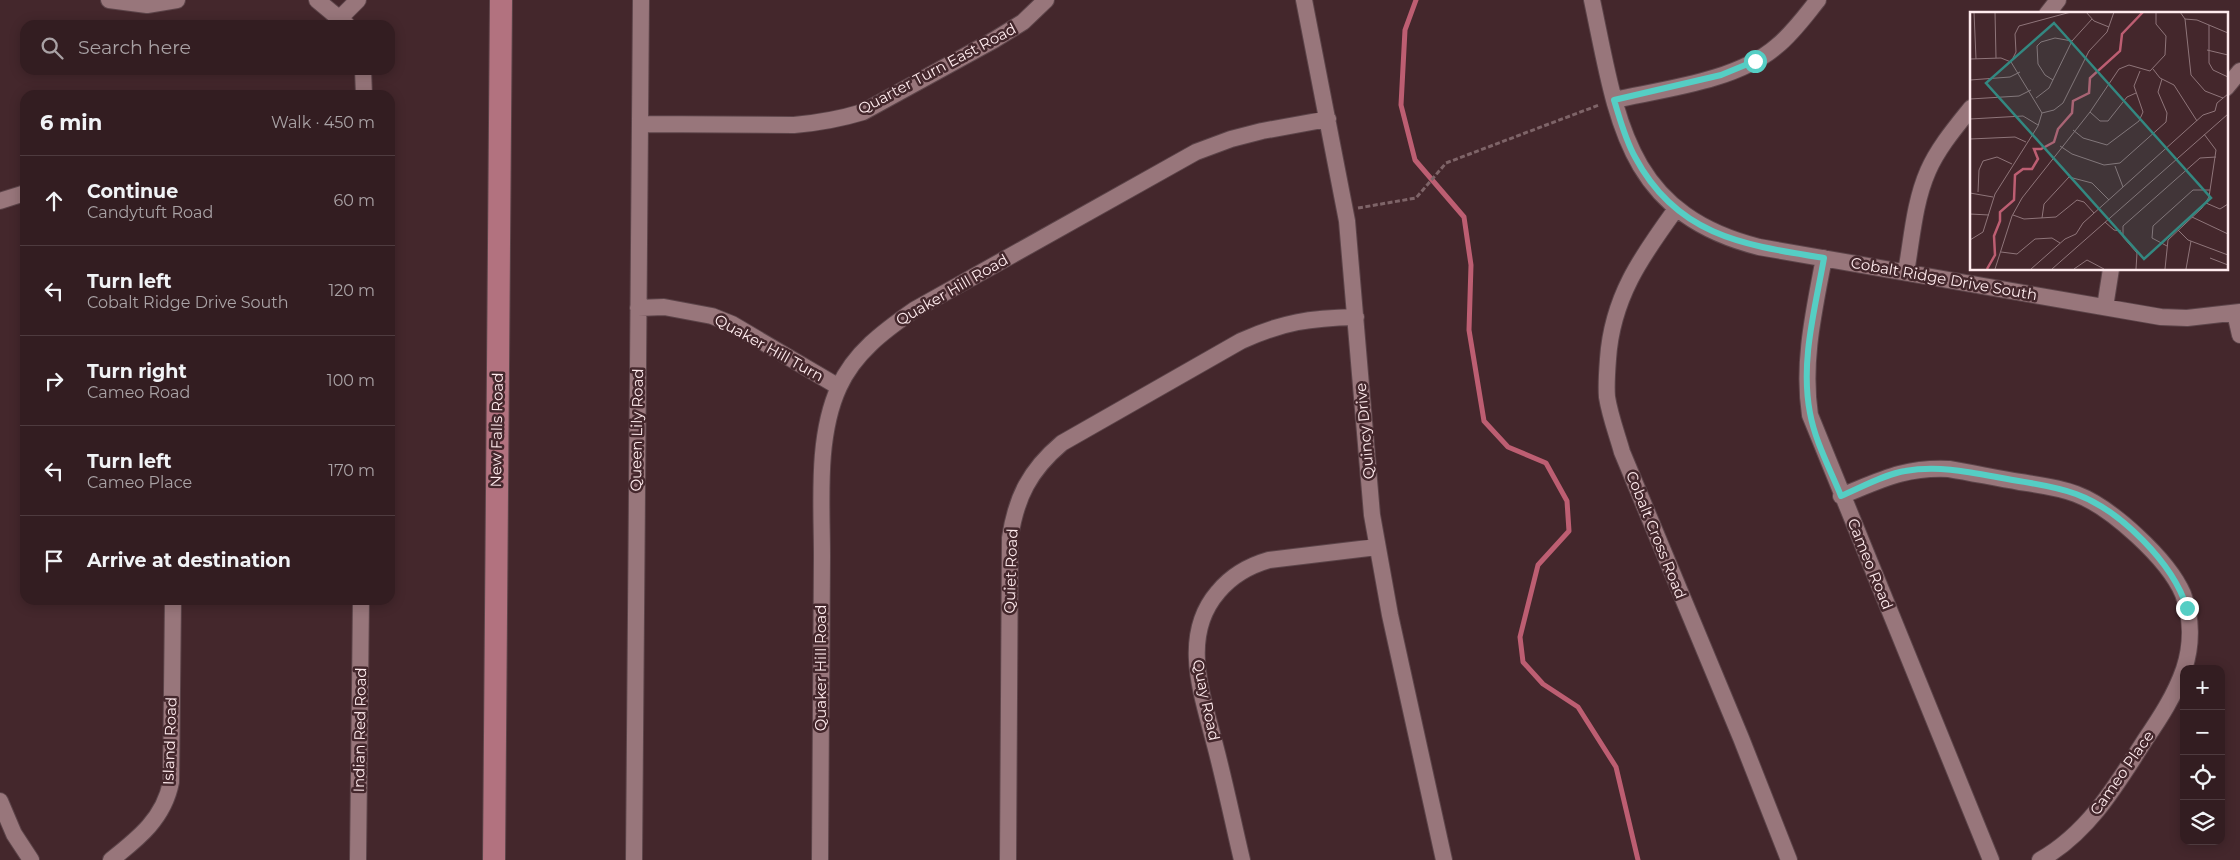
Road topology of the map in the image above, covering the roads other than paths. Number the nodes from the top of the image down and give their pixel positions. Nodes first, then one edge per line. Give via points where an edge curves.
1 (109, 0) edge
2 (177, 0) edge
3 (318, 0) edge
4 (358, 0) edge
5 (501, 0) edge
6 (640, 0) edge
7 (1046, 0) edge
8 (1304, 0) edge
9 (1592, 0) edge
10 (1818, 0) edge
11 (2058, 0) edge
12 (2049, 12) edge
13 (342, 20) edge
14 (345, 20) edge
15 (2240, 71) edge
16 (363, 75) edge
17 (2228, 86) edge
18 (364, 90) edge
19 (1614, 100) junction
20 (1970, 109) edge
21 (1328, 119) junction
22 (640, 124) junction
23 (20, 195) edge
24 (0, 201) edge
25 (1676, 209) junction
26 (1824, 258) junction
27 (2111, 270) edge
28 (1906, 272) junction
29 (638, 308) junction
30 (2105, 308) junction
31 (2237, 312) edge
32 (1356, 317) junction
33 (2240, 335) edge
34 (839, 387) junction
35 (1841, 496) junction
36 (1377, 547) junction
37 (173, 605) edge
38 (361, 605) edge
39 (2185, 665) edge
40 (2180, 677) edge
41 (0, 801) edge
42 (31, 860) edge
43 (112, 860) edge
44 (358, 860) edge
45 (494, 860) edge
46 (634, 860) edge
47 (820, 860) edge
48 (1008, 860) edge
49 (1242, 860) edge
50 (1444, 860) edge
51 (1789, 860) edge
52 (1991, 860) edge
53 (2040, 860) edge

1 - 2 street via 141,5
3 - 13 street
4 - 14 street
5 - 45 main road, New Falls Road
6 - 22 street, Queen Lily Road
7 - 22 street, Quarter Turn East Road via 1023,22 994,40 853,115 794,125
8 - 21 street, Quincy Drive
9 - 19 street, Cobalt Ridge Drive South
10 - 19 street via 1793,31 1755,61 1721,75
11 - 12 street
15 - 17 street
16 - 18 street
19 - 25 street, Cobalt Ridge Drive South via 1635,158
20 - 28 street via 1928,171 1919,199
21 - 32 street, Quincy Drive via 1346,210
21 - 34 street, Quaker Hill Road via 1231,139 1179,161 914,310 863,350
22 - 29 street, Queen Lily Road
23 - 24 street
25 - 26 street, Cobalt Ridge Drive South via 1695,222 1738,242
25 - 51 street, Cobalt Cross Road via 1636,268 1616,308 1607,371 1609,408 1626,461
26 - 28 street, Cobalt Ridge Drive South
26 - 35 street, Cameo Road via 1810,335 1807,394 1810,416
27 - 30 street
28 - 30 street, Cobalt Ridge Drive South
29 - 34 street, Quaker Hill Turn via 664,307 712,316 732,324
29 - 46 street, Queen Lily Road
30 - 31 street, Cobalt Ridge Drive South via 2187,318
31 - 33 street
32 - 36 street, Quincy Drive
32 - 48 street, Quiet Road via 1291,323 1241,341 1062,443 1037,467 1022,492 1010,538
34 - 47 street, Quaker Hill Road via 832,403 826,437 821,500
35 - 39 street, Cameo Place via 1902,471 1932,468 2052,487 2090,500 2131,530 2175,580 2183,594 2190,625 2190,652
35 - 52 street, Cameo Road
36 - 49 street, Quay Road via 1269,560 1252,565 1225,584 1210,601 1202,619 1196,652 1199,682
36 - 50 street, Quincy Drive
37 - 43 street, Island Road via 169,793 144,834
38 - 44 street, Indian Red Road
40 - 53 street, Cameo Place via 2166,707 2101,806 2060,849
41 - 42 street via 14,834

